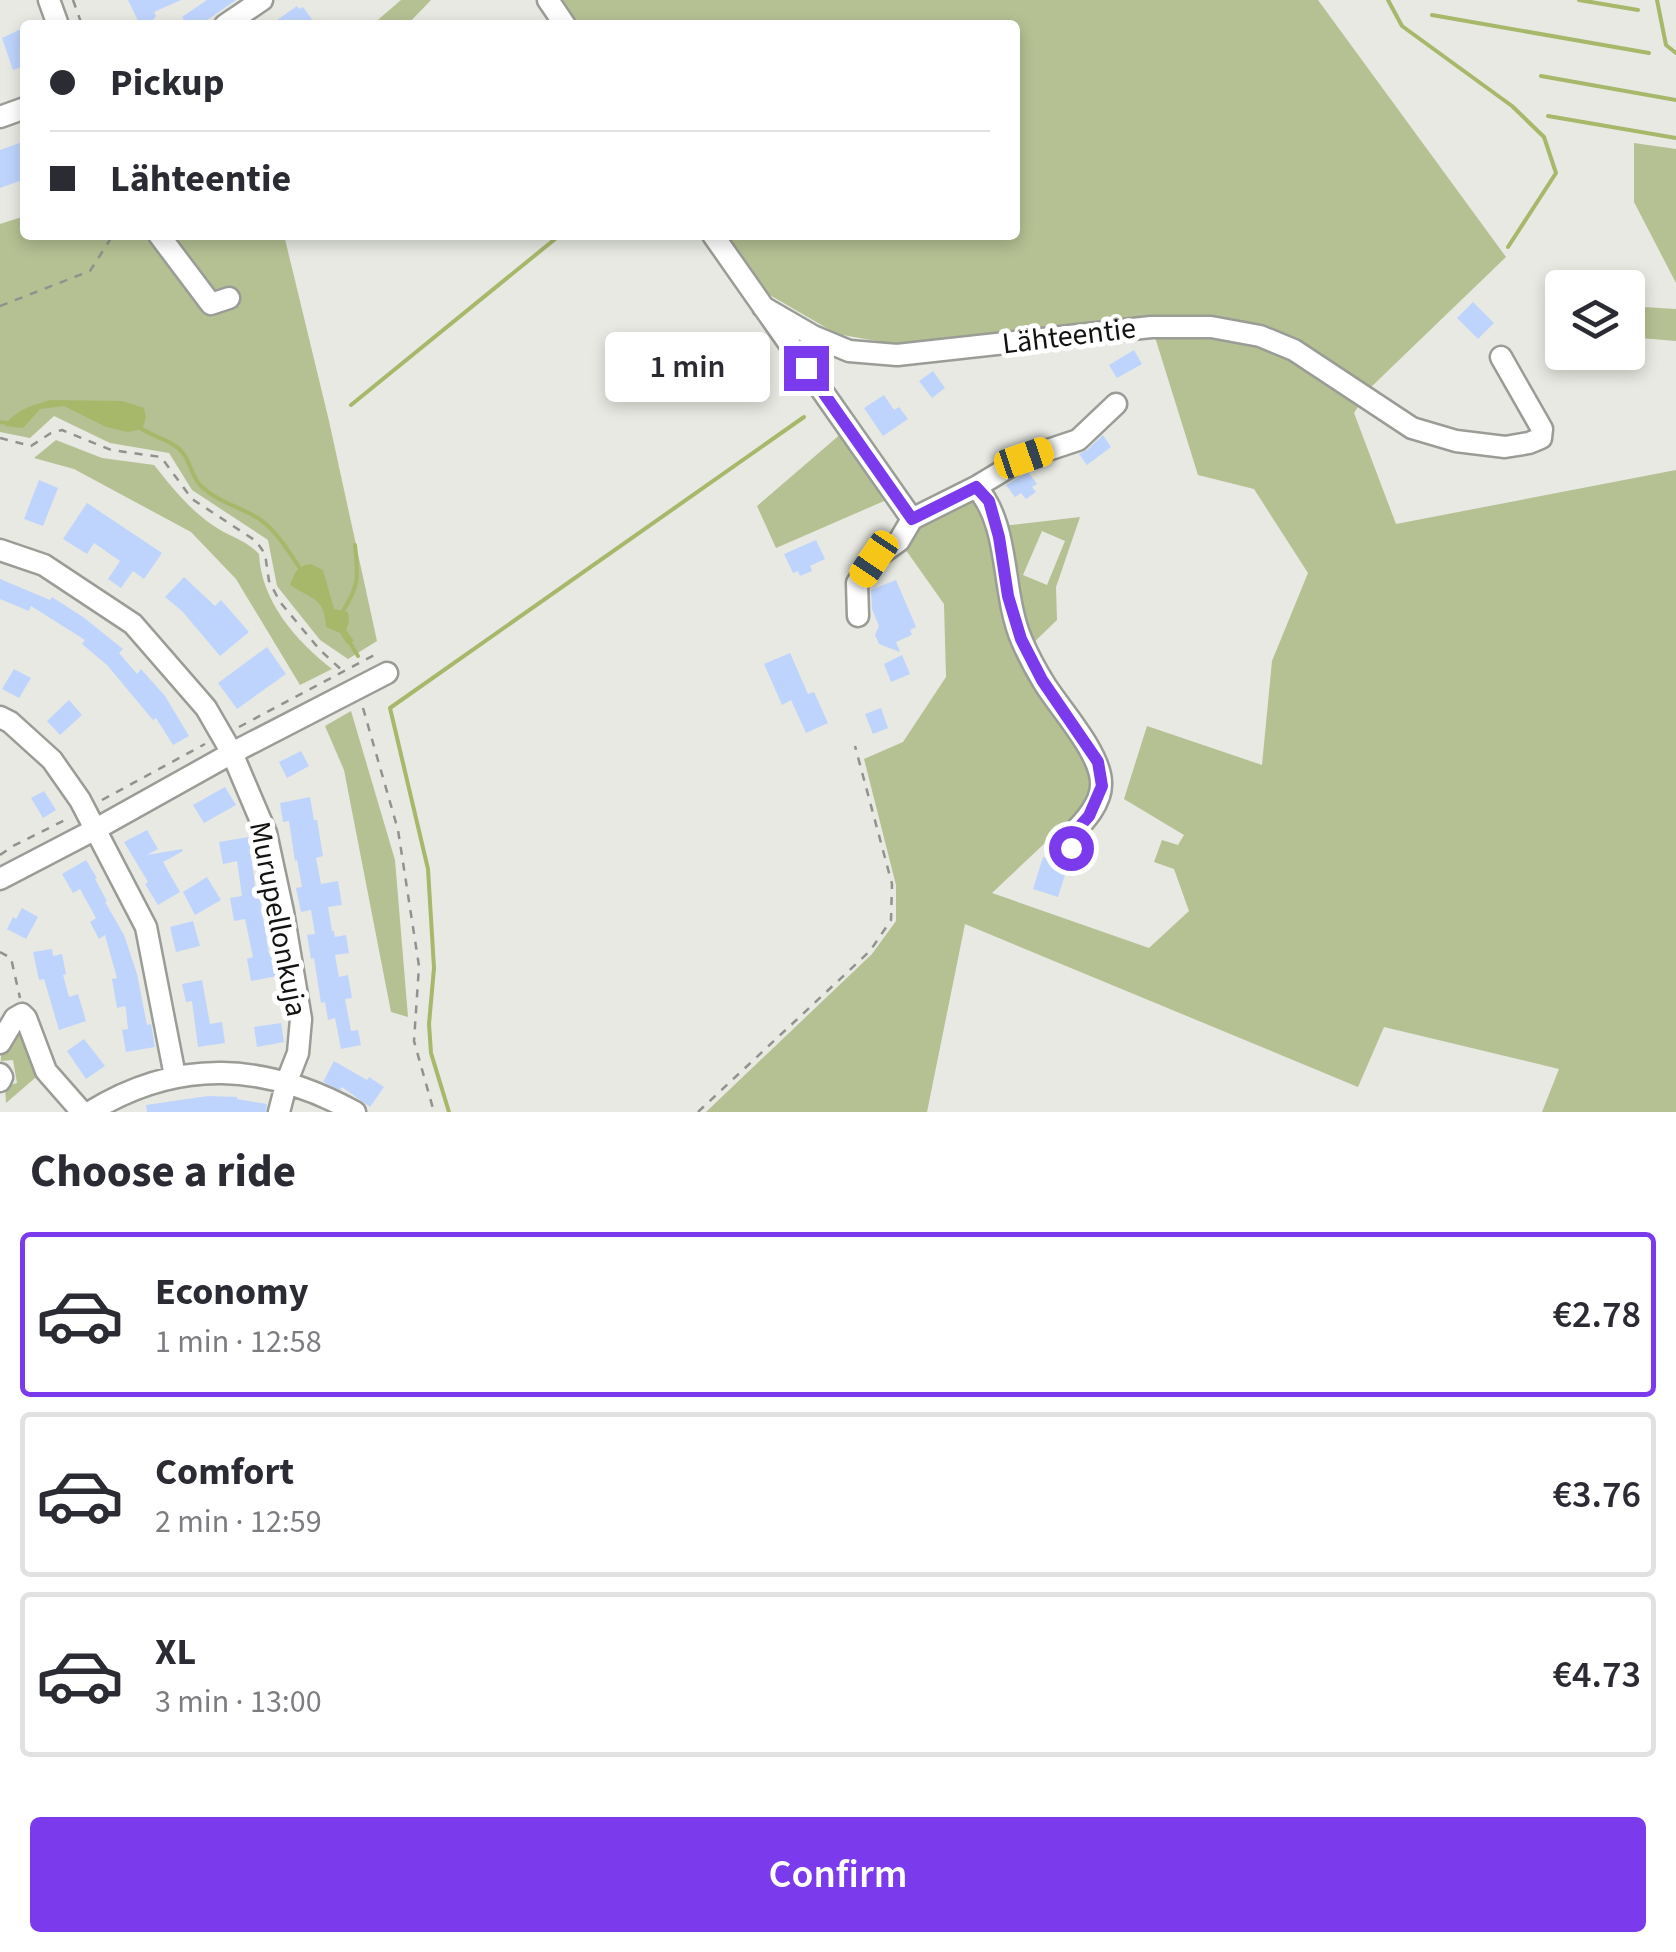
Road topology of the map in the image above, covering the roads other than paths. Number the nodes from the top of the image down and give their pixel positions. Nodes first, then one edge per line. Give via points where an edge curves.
1 (262, 0) edge
2 (233, 20) edge
3 (163, 240) edge
4 (716, 240) edge
5 (229, 298) dead end
6 (763, 307) junction
7 (1501, 357) dead end
8 (1116, 404) dead end
9 (976, 487) junction
10 (912, 519) junction
11 (0, 550) edge
12 (858, 616) dead end
13 (382, 663) road end
14 (0, 717) edge
15 (227, 744) junction
16 (96, 829) junction
17 (1071, 848) dead end
18 (0, 879) edge
19 (0, 1043) edge
20 (176, 1076) junction
21 (287, 1081) junction
22 (82, 1112) edge
23 (90, 1112) edge
24 (279, 1112) edge
25 (355, 1112) edge

1 - 2 street
3 - 5 street via 211,304
4 - 6 street, Lähteentie
6 - 7 street, Lähteentie via 848,351 897,355 1131,329 1211,327 1294,350 1412,428 1456,441 1529,443 1542,430
6 - 10 street, Lähteentie
8 - 9 street via 1078,440 1024,458
9 - 10 street
9 - 17 street via 989,501 1021,639 1098,762 1102,786 1071,836
10 - 12 street via 857,583
11 - 15 street, Murupellonkuja via 44,566 133,624 206,708
13 - 15 street
14 - 16 street via 52,760
15 - 16 street
15 - 21 street, Murupellonkuja via 266,833 283,912 301,1019
16 - 18 street
16 - 20 street via 146,926
19 - 22 street via 22,1014 46,1070
20 - 21 street via 247,1074
20 - 23 street
21 - 24 street, Murupellonkuja
21 - 25 street

